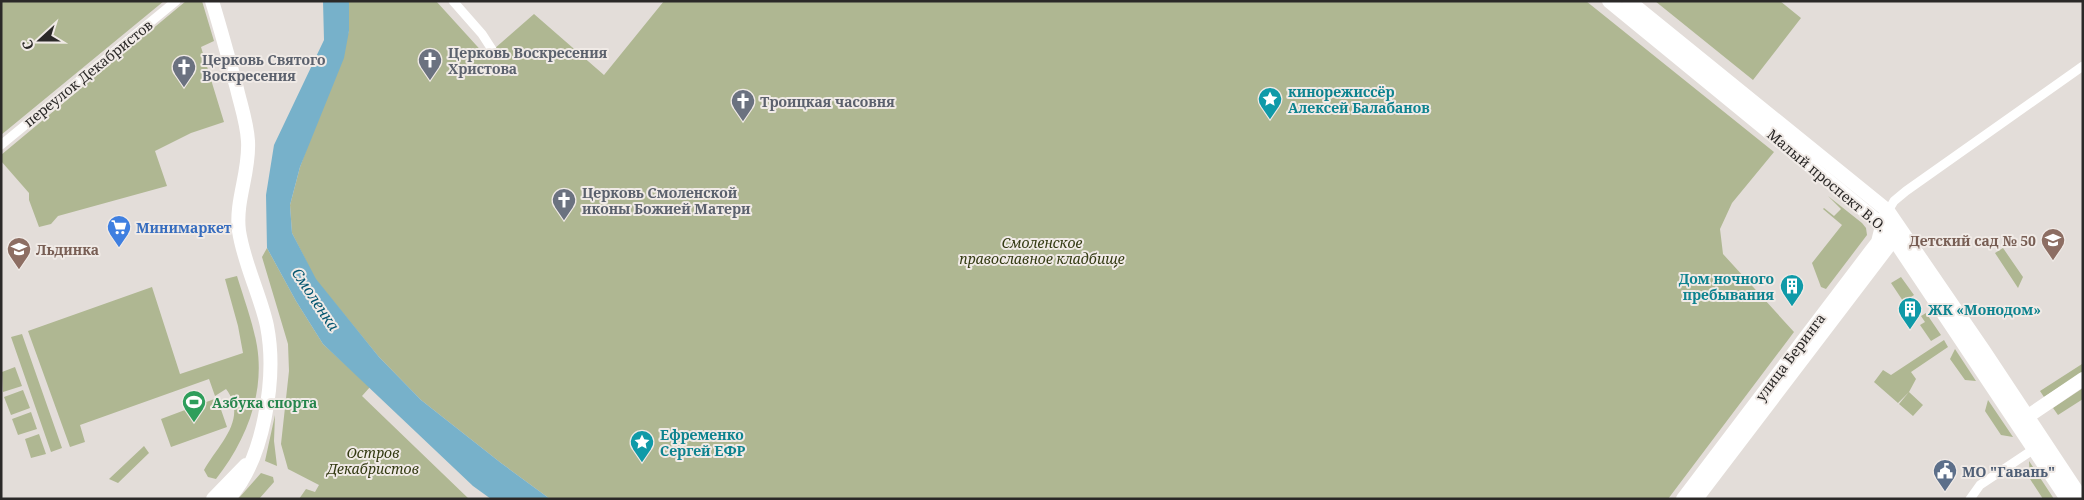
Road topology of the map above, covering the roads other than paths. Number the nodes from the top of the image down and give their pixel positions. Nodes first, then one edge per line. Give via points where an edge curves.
1 (176, 1) edge
2 (212, 1) edge
3 (453, 1) edge
4 (1610, 1) edge
5 (1629, 1) edge
6 (493, 51) dead end
7 (2083, 66) edge
8 (1, 145) edge
9 (1885, 217) junction
10 (1892, 236) junction
11 (2083, 380) edge
12 (2022, 420) junction
13 (2034, 449) junction
14 (250, 461) junction
15 (213, 499) edge
16 (228, 499) edge
17 (1683, 499) edge
18 (1696, 499) edge
19 (1970, 499) edge
20 (2067, 499) edge
21 (2082, 499) edge

1 - 8 street, переулок Декабристов
2 - 14 main road via 247,128 248,155 239,202 239,231 270,347 271,368 265,416
3 - 6 street
4 - 9 main road, Малый проспект В.О.
5 - 9 main road, Малый проспект В.О.
7 - 9 street, улица Беринга via 1906,191 1894,201
9 - 10 main road
9 - 12 main road, Малый проспект В.О.
9 - 17 main road, улица Беринга via 1878,242
10 - 12 main road, Малый проспект В.О.
10 - 18 main road, улица Беринга via 1887,248
11 - 12 main road
12 - 13 main road, Малый проспект В.О.
12 - 21 main road, Малый проспект В.О.
13 - 19 street via 1980,485
13 - 20 main road, Малый проспект В.О.
14 - 15 main road
14 - 16 main road via 246,476

